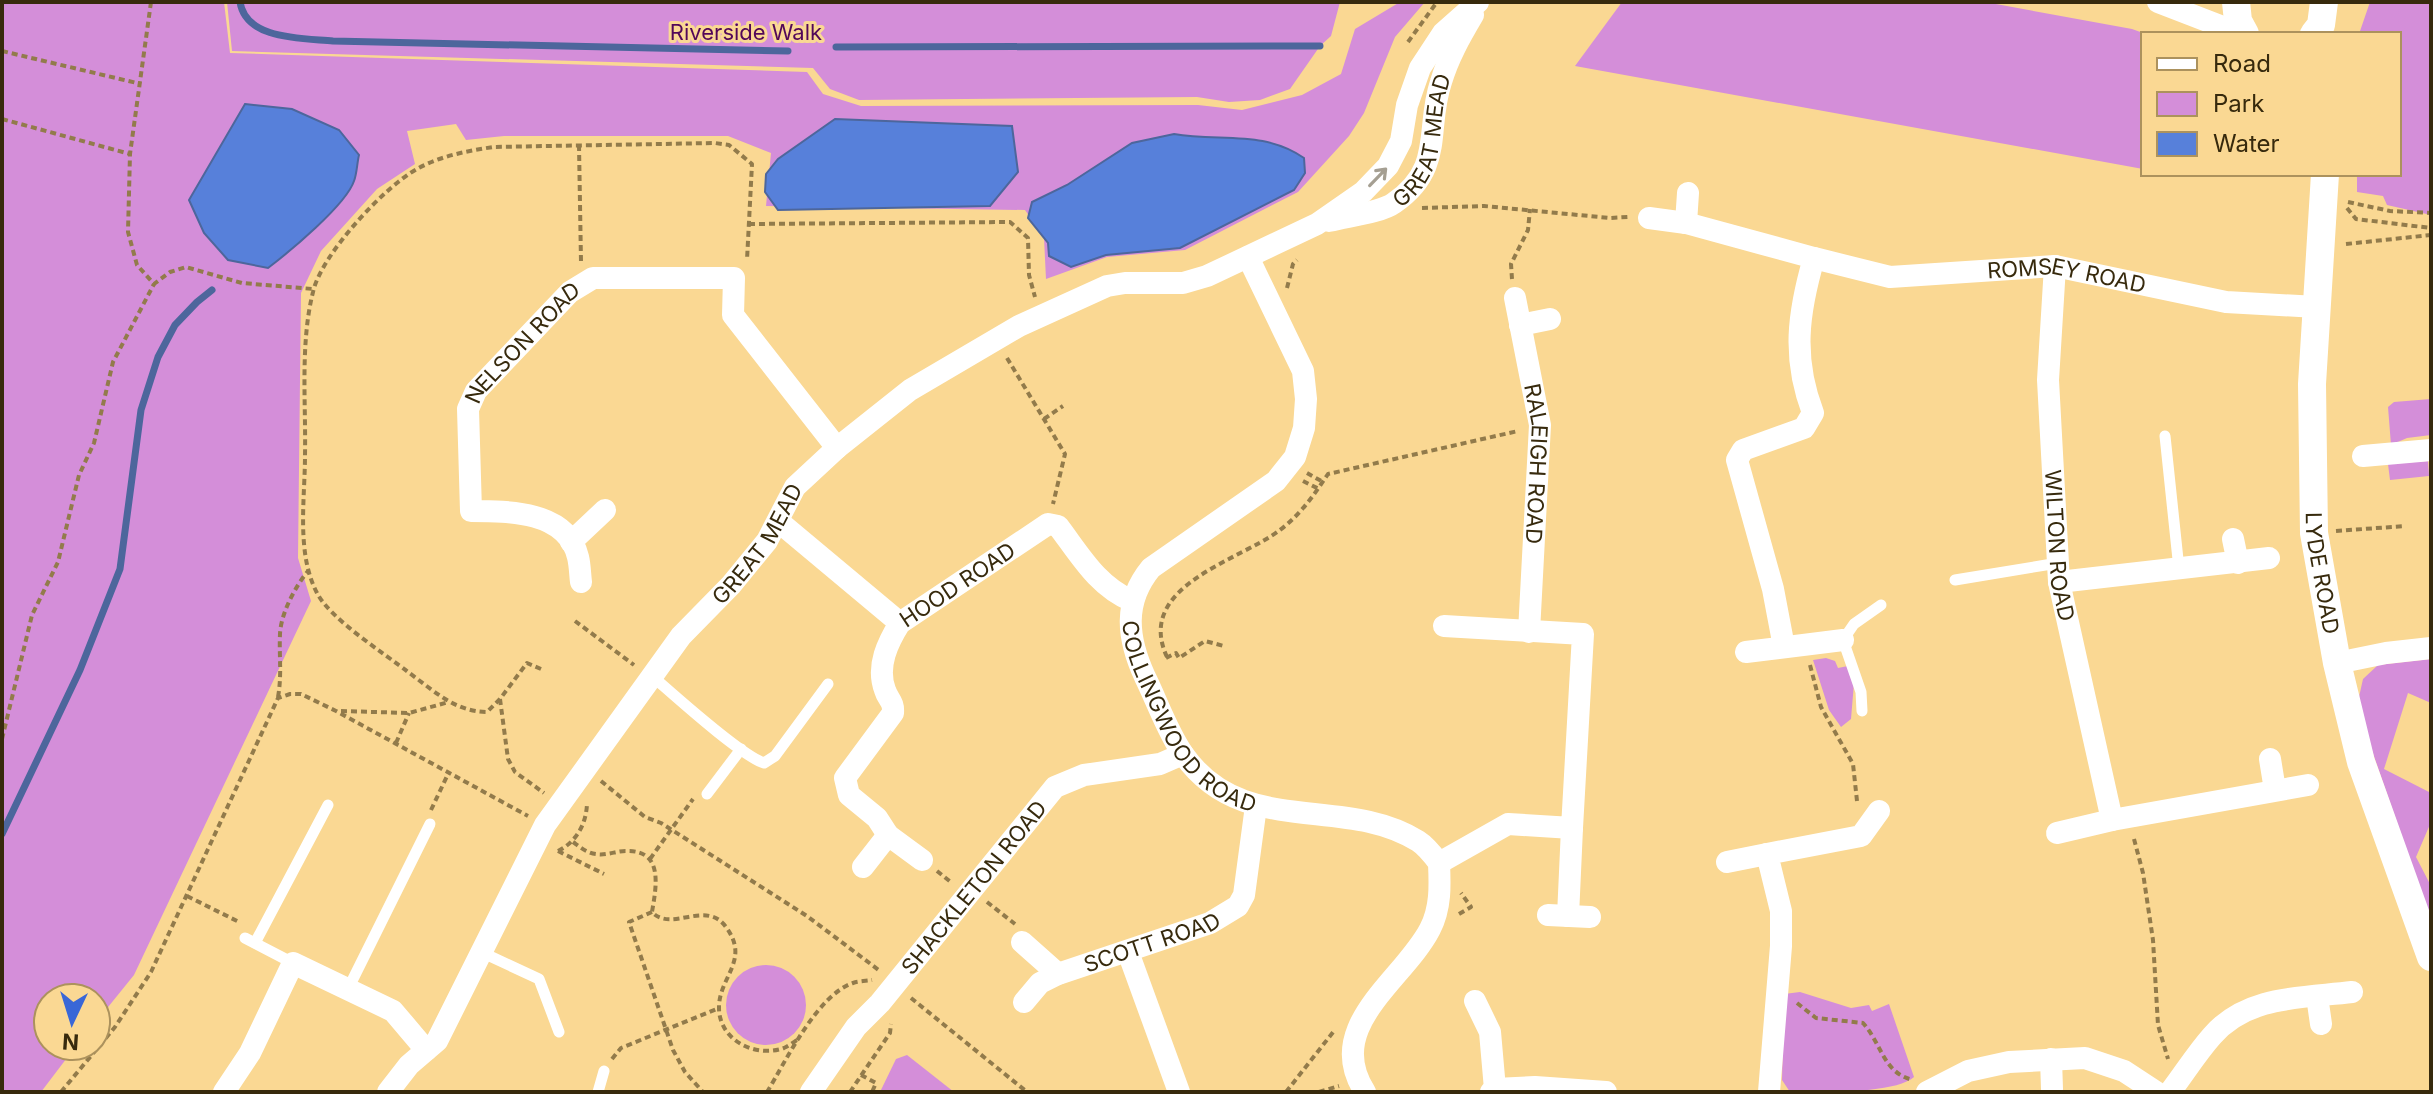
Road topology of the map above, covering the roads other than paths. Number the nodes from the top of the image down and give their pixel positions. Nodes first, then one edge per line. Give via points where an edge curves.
1 (1480, 2) edge
2 (2158, 2) edge
3 (2236, 2) edge
4 (2238, 32) edge
5 (2242, 32) edge
6 (2325, 176) edge
7 (1688, 193) dead end
8 (1649, 218) road end
9 (1686, 223) junction
10 (1317, 224) junction
11 (1248, 257) junction
12 (1814, 258) junction
13 (2055, 266) junction
14 (1515, 298) road end
15 (2317, 307) junction
16 (1550, 319) dead end
17 (1520, 325) junction
18 (2165, 436) dead end
19 (837, 448) junction
20 (2431, 450) edge
21 (2363, 456) dead end
22 (605, 510) dead end
23 (778, 521) junction
24 (2233, 539) dead end
25 (571, 542) junction
26 (2269, 558) dead end
27 (2238, 563) junction
28 (2179, 569) junction
29 (2059, 573) junction
30 (1955, 580) dead end
31 (581, 582) dead end
32 (1132, 601) junction
33 (1881, 605) dead end
34 (900, 623) junction
35 (1444, 626) dead end
36 (1529, 632) junction
37 (1843, 640) junction
38 (1794, 646) junction
39 (2431, 648) edge
40 (1746, 652) dead end
41 (2337, 663) junction
42 (652, 676) junction
43 (828, 684) dead end
44 (1862, 711) dead end
45 (741, 749) junction
46 (1183, 754) junction
47 (2270, 759) dead end
48 (2308, 785) dead end
49 (2275, 790) junction
50 (707, 794) road end
51 (328, 805) dead end
52 (1256, 806) junction
53 (1879, 811) dead end
54 (2120, 818) junction
55 (430, 824) road end
56 (1572, 828) junction
57 (2057, 833) dead end
58 (888, 835) junction
59 (1767, 854) junction
60 (922, 860) road end
61 (1727, 862) dead end
62 (1439, 863) junction
63 (863, 867) dead end
64 (1569, 916) dead end
65 (1022, 942) road end
66 (481, 952) junction
67 (1128, 952) junction
68 (2431, 957) edge
69 (293, 963) junction
70 (1058, 974) junction
71 (348, 989) junction
72 (2352, 992) dead end
73 (2317, 996) junction
74 (1475, 1001) dead end
75 (1024, 1002) dead end
76 (2321, 1024) dead end
77 (559, 1032) dead end
78 (426, 1050) junction
79 (2051, 1059) junction
80 (604, 1071) road end
81 (394, 1088) edge
82 (1935, 1088) edge
83 (2052, 1089) dead end
84 (2167, 1089) edge
85 (1493, 1091) edge
86 (224, 1092) edge
87 (598, 1092) edge
88 (811, 1092) edge
89 (1179, 1092) edge
90 (1365, 1092) edge
91 (1606, 1092) edge
92 (1769, 1092) edge

10 -> 1 street, GREAT MEAD via 1363,192 1388,166 1401,141 1420,68 1443,33
1 - 10 street, GREAT MEAD via 1439,85 1432,153 1416,184 1392,205
2 - 4 street
3 - 5 street
6 - 15 street, LYDE ROAD
7 - 9 street
8 - 9 street, ROMSEY ROAD
9 - 12 street, ROMSEY ROAD
10 - 11 street, GREAT MEAD
11 - 19 street, GREAT MEAD via 1183,283 1107,286 1056,307 910,390
11 - 32 street, COLLINGWOOD ROAD via 1303,371 1304,428 1295,457 1276,481 1151,568
12 - 13 street, ROMSEY ROAD via 1890,277
12 - 38 street via 1803,295 1798,352 1813,413 1804,428 1743,450 1737,460
13 - 15 street, ROMSEY ROAD via 2226,302
13 - 29 street, WILTON ROAD via 2048,380
14 - 17 street, RALEIGH ROAD
15 - 41 street, LYDE ROAD via 2314,533
16 - 17 street
17 - 36 street, RALEIGH ROAD via 1540,425
18 - 28 lane
19 - 23 street, GREAT MEAD via 795,487
19 - 25 street, NELSON ROAD via 733,315 734,278 593,278 570,292 476,391 468,409 471,511 528,514
20 - 21 street
22 - 25 street
23 - 34 street, HOOD ROAD
23 - 42 street, GREAT MEAD via 767,541
24 - 27 street
25 - 31 street
26 - 27 street
27 - 28 street
28 - 29 street
29 - 30 lane
29 - 54 street, WILTON ROAD
32 - 34 street, HOOD ROAD via 1099,581 1058,526 1048,524
32 - 46 street, COLLINGWOOD ROAD via 1130,632 1142,670
33 - 37 lane via 1854,624
34 - 58 street via 887,644 882,669 893,713 845,778 849,795
35 - 36 street
36 - 56 street via 1583,634
37 - 38 street
37 - 44 lane
38 - 40 street
39 - 41 street
41 - 68 street, LYDE ROAD via 2361,762
42 - 45 lane
42 - 66 street, GREAT MEAD via 545,825
43 - 45 lane via 770,761 757,761
45 - 50 lane
46 - 52 street, COLLINGWOOD ROAD via 1231,797
46 - 88 street, SHACKLETON ROAD via 1160,764 1084,775 1055,787 856,1027
47 - 49 street
48 - 49 street
49 - 54 street
51 - 69 lane via 250,941
52 - 62 street, COLLINGWOOD ROAD via 1397,829 1421,843
52 - 67 street, SCOTT ROAD via 1238,906 1210,923
53 - 59 street via 1861,836
54 - 57 street
55 - 71 lane
56 - 62 street via 1508,824
56 - 64 street
58 - 60 street
58 - 63 street
59 - 61 street
59 - 92 street via 1781,911
62 - 90 street via 1439,898 1429,931 1362,1017 1354,1041 1353,1058
65 - 70 street, SCOTT ROAD
66 - 77 lane via 539,979
66 - 78 street, GREAT MEAD via 450,1018
67 - 70 street, SCOTT ROAD
67 - 89 street
69 - 71 street
69 - 86 street via 250,1053
70 - 75 street, SCOTT ROAD via 1040,983
71 - 78 street via 393,1011
72 - 73 street
73 - 76 street
73 - 84 street via 2272,1000 2242,1011 2213,1034
74 - 85 street via 1490,1032
78 - 81 street, GREAT MEAD
79 - 82 street via 1968,1071
79 - 83 street
79 - 84 street via 2085,1058
80 - 87 lane
85 - 91 street via 1535,1087

